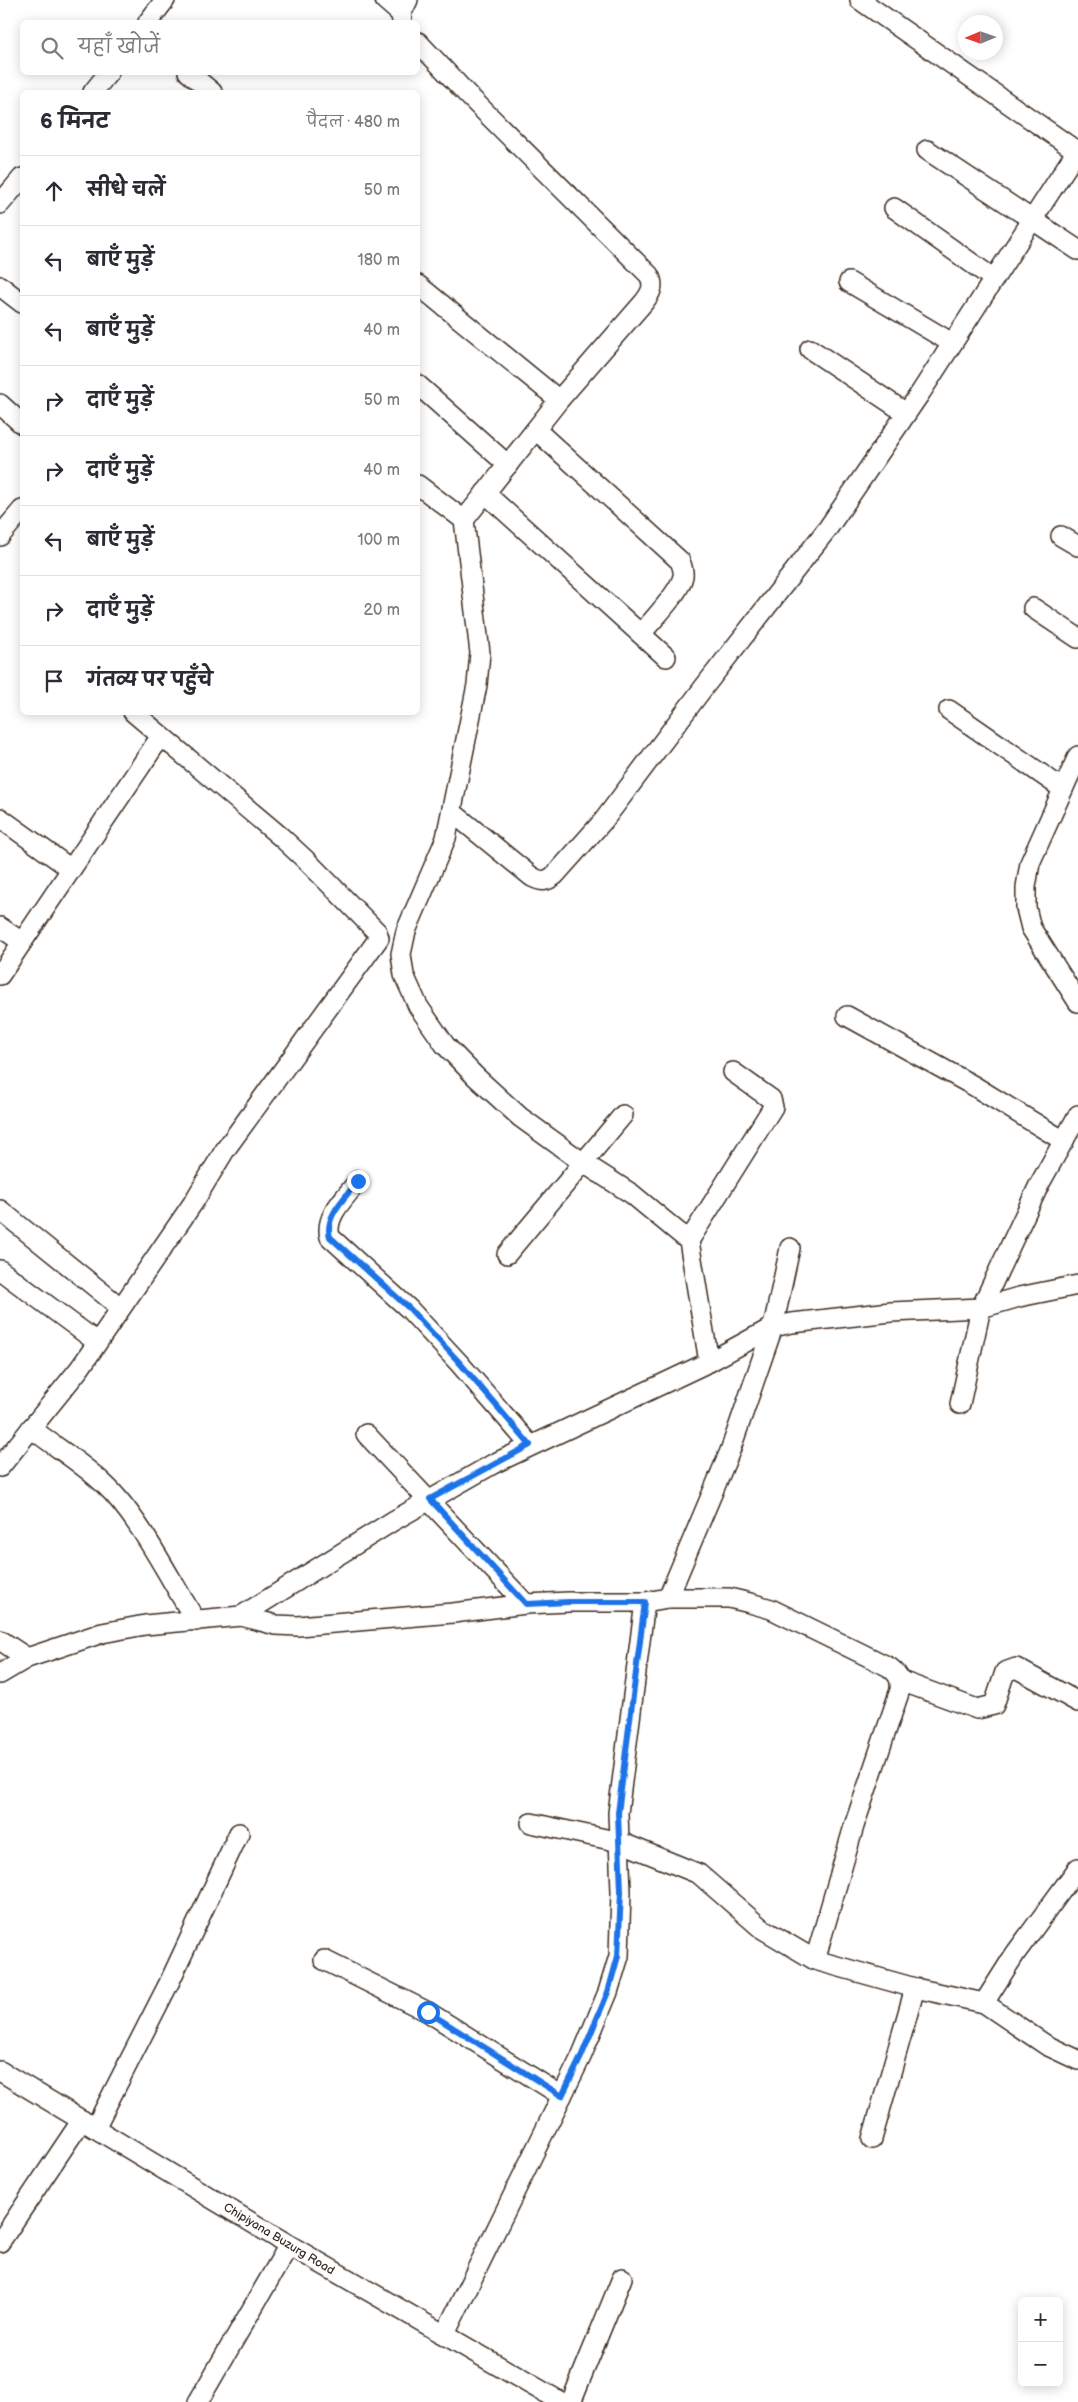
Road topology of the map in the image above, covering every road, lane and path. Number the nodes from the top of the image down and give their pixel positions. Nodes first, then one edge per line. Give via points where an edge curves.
1 (165, 0) edge
2 (384, 0) edge
3 (860, 0) edge
4 (404, 12) edge
5 (150, 20) edge
6 (420, 44) edge
7 (107, 75) edge
8 (192, 75) edge
9 (95, 90) edge
10 (210, 90) edge
11 (927, 150) dead end
12 (1078, 151) edge
13 (20, 181) edge
14 (0, 204) edge
15 (894, 208) dead end
16 (1032, 220) junction
17 (1078, 250) edge
18 (994, 279) junction
19 (849, 282) dead end
20 (0, 286) edge
21 (420, 287) edge
22 (20, 301) edge
23 (952, 343) junction
24 (810, 349) dead end
25 (420, 387) edge
26 (559, 400) junction
27 (0, 404) edge
28 (906, 413) junction
29 (20, 422) edge
30 (536, 430) junction
31 (508, 464) junction
32 (420, 487) edge
33 (485, 493) junction
34 (20, 512) edge
35 (464, 520) junction
36 (0, 536) edge
37 (1061, 536) dead end
38 (1078, 546) edge
39 (1033, 608) dead end
40 (641, 634) junction
41 (1078, 638) edge
42 (666, 657) dead end
43 (949, 710) dead end
44 (136, 715) edge
45 (161, 736) junction
46 (1078, 756) edge
47 (1069, 786) edge
48 (452, 812) junction
49 (0, 818) edge
50 (71, 869) junction
51 (0, 927) edge
52 (379, 938) junction
53 (22, 942) junction
54 (401, 954) junction
55 (0, 975) edge
56 (1078, 1002) edge
57 (847, 1016) dead end
58 (733, 1072) dead end
59 (623, 1115) dead end
60 (1073, 1129) edge
61 (582, 1162) junction
62 (358, 1181) dead end
63 (0, 1210) edge
64 (689, 1241) junction
65 (790, 1248) dead end
66 (507, 1254) dead end
67 (0, 1270) edge
68 (1078, 1285) edge
69 (120, 1307) junction
70 (981, 1308) junction
71 (773, 1327) junction
72 (97, 1342) junction
73 (709, 1362) junction
74 (960, 1404) dead end
75 (31, 1428) junction
76 (366, 1434) dead end
77 (530, 1445) junction
78 (0, 1467) edge
79 (430, 1499) junction
80 (668, 1598) junction
81 (645, 1602) junction
82 (526, 1604) junction
83 (241, 1616) junction
84 (196, 1621) junction
85 (0, 1640) edge
86 (27, 1658) junction
87 (0, 1674) edge
88 (901, 1681) junction
89 (1078, 1702) edge
90 (531, 1823) dead end
91 (240, 1833) dead end
92 (620, 1842) junction
93 (1078, 1868) edge
94 (324, 1960) dead end
95 (815, 1960) junction
96 (915, 1988) junction
97 (984, 2003) junction
98 (1078, 2060) edge
99 (0, 2071) edge
100 (562, 2096) junction
101 (89, 2124) junction
102 (872, 2139) dead end
103 (0, 2242) edge
104 (289, 2245) junction
105 (622, 2278) dead end
106 (444, 2336) junction
107 (198, 2402) edge
108 (561, 2402) edge
109 (571, 2402) edge

1 - 5 street
2 - 4 street
3 - 12 street
6 - 26 street via 653,281 644,302
7 - 9 street
8 - 10 street
11 - 16 street
12 - 16 street
13 - 14 street
15 - 18 street
16 - 17 street
16 - 18 street
18 - 23 street
19 - 23 street
20 - 22 street
21 - 26 street
23 - 28 street
24 - 28 street
25 - 31 street
26 - 30 street
27 - 29 street
28 - 48 street via 828,528 604,820 555,875 548,881 532,878
30 - 31 street
30 - 40 street via 680,561 683,577 679,587
31 - 33 street
32 - 35 street
33 - 35 street
33 - 40 street
34 - 36 street
35 - 48 street via 480,652 477,685
37 - 38 street
39 - 41 street
40 - 42 street
43 - 47 street
44 - 45 street
45 - 50 street
45 - 52 street via 309,863
46 - 47 street
47 - 56 street via 1030,863 1026,908 1031,928
48 - 54 street via 446,838 406,931
49 - 50 street
50 - 53 street
51 - 53 street
52 - 54 street
52 - 69 street via 224,1150 192,1203
53 - 55 street
54 - 61 street via 404,976 418,1006 445,1045 520,1117
57 - 60 street via 974,1086
58 - 64 street via 771,1099 773,1107
59 - 61 street
60 - 70 street via 1039,1185
61 - 64 street via 632,1194
61 - 66 street
62 - 77 street via 331,1217 327,1228 330,1237 410,1309
63 - 69 street
64 - 73 street
65 - 71 street
67 - 72 street
68 - 70 street
69 - 72 street
70 - 71 street via 891,1312
70 - 74 street
71 - 73 street
71 - 80 street via 730,1451
72 - 75 street
73 - 77 street
75 - 78 street
75 - 84 street via 113,1493 133,1518
76 - 79 street
77 - 79 street
79 - 82 street
79 - 83 street
80 - 81 street
80 - 88 street via 729,1598 771,1609 889,1667
81 - 82 street
81 - 92 street via 618,1813
82 - 83 street via 298,1626 276,1625
83 - 84 street
84 - 86 street via 102,1633
85 - 86 street
86 - 87 street
88 - 89 street via 983,1709 994,1705 1005,1672 1016,1668
88 - 95 street
90 - 92 street
91 - 101 street via 169,1983
92 - 95 street via 699,1874 760,1928
92 - 100 street via 618,1956 608,1992
93 - 97 street via 1015,1954
94 - 100 street via 428,2012
95 - 96 street
96 - 97 street
96 - 102 street
97 - 98 street via 1046,2044
99 - 101 street, Chipiyana Buzurg Road
100 - 106 street
101 - 103 street
101 - 104 street, Chipiyana Buzurg Road
104 - 106 street, Chipiyana Buzurg Road
104 - 107 street
105 - 109 street
106 - 108 street, Chipiyana Buzurg Road

